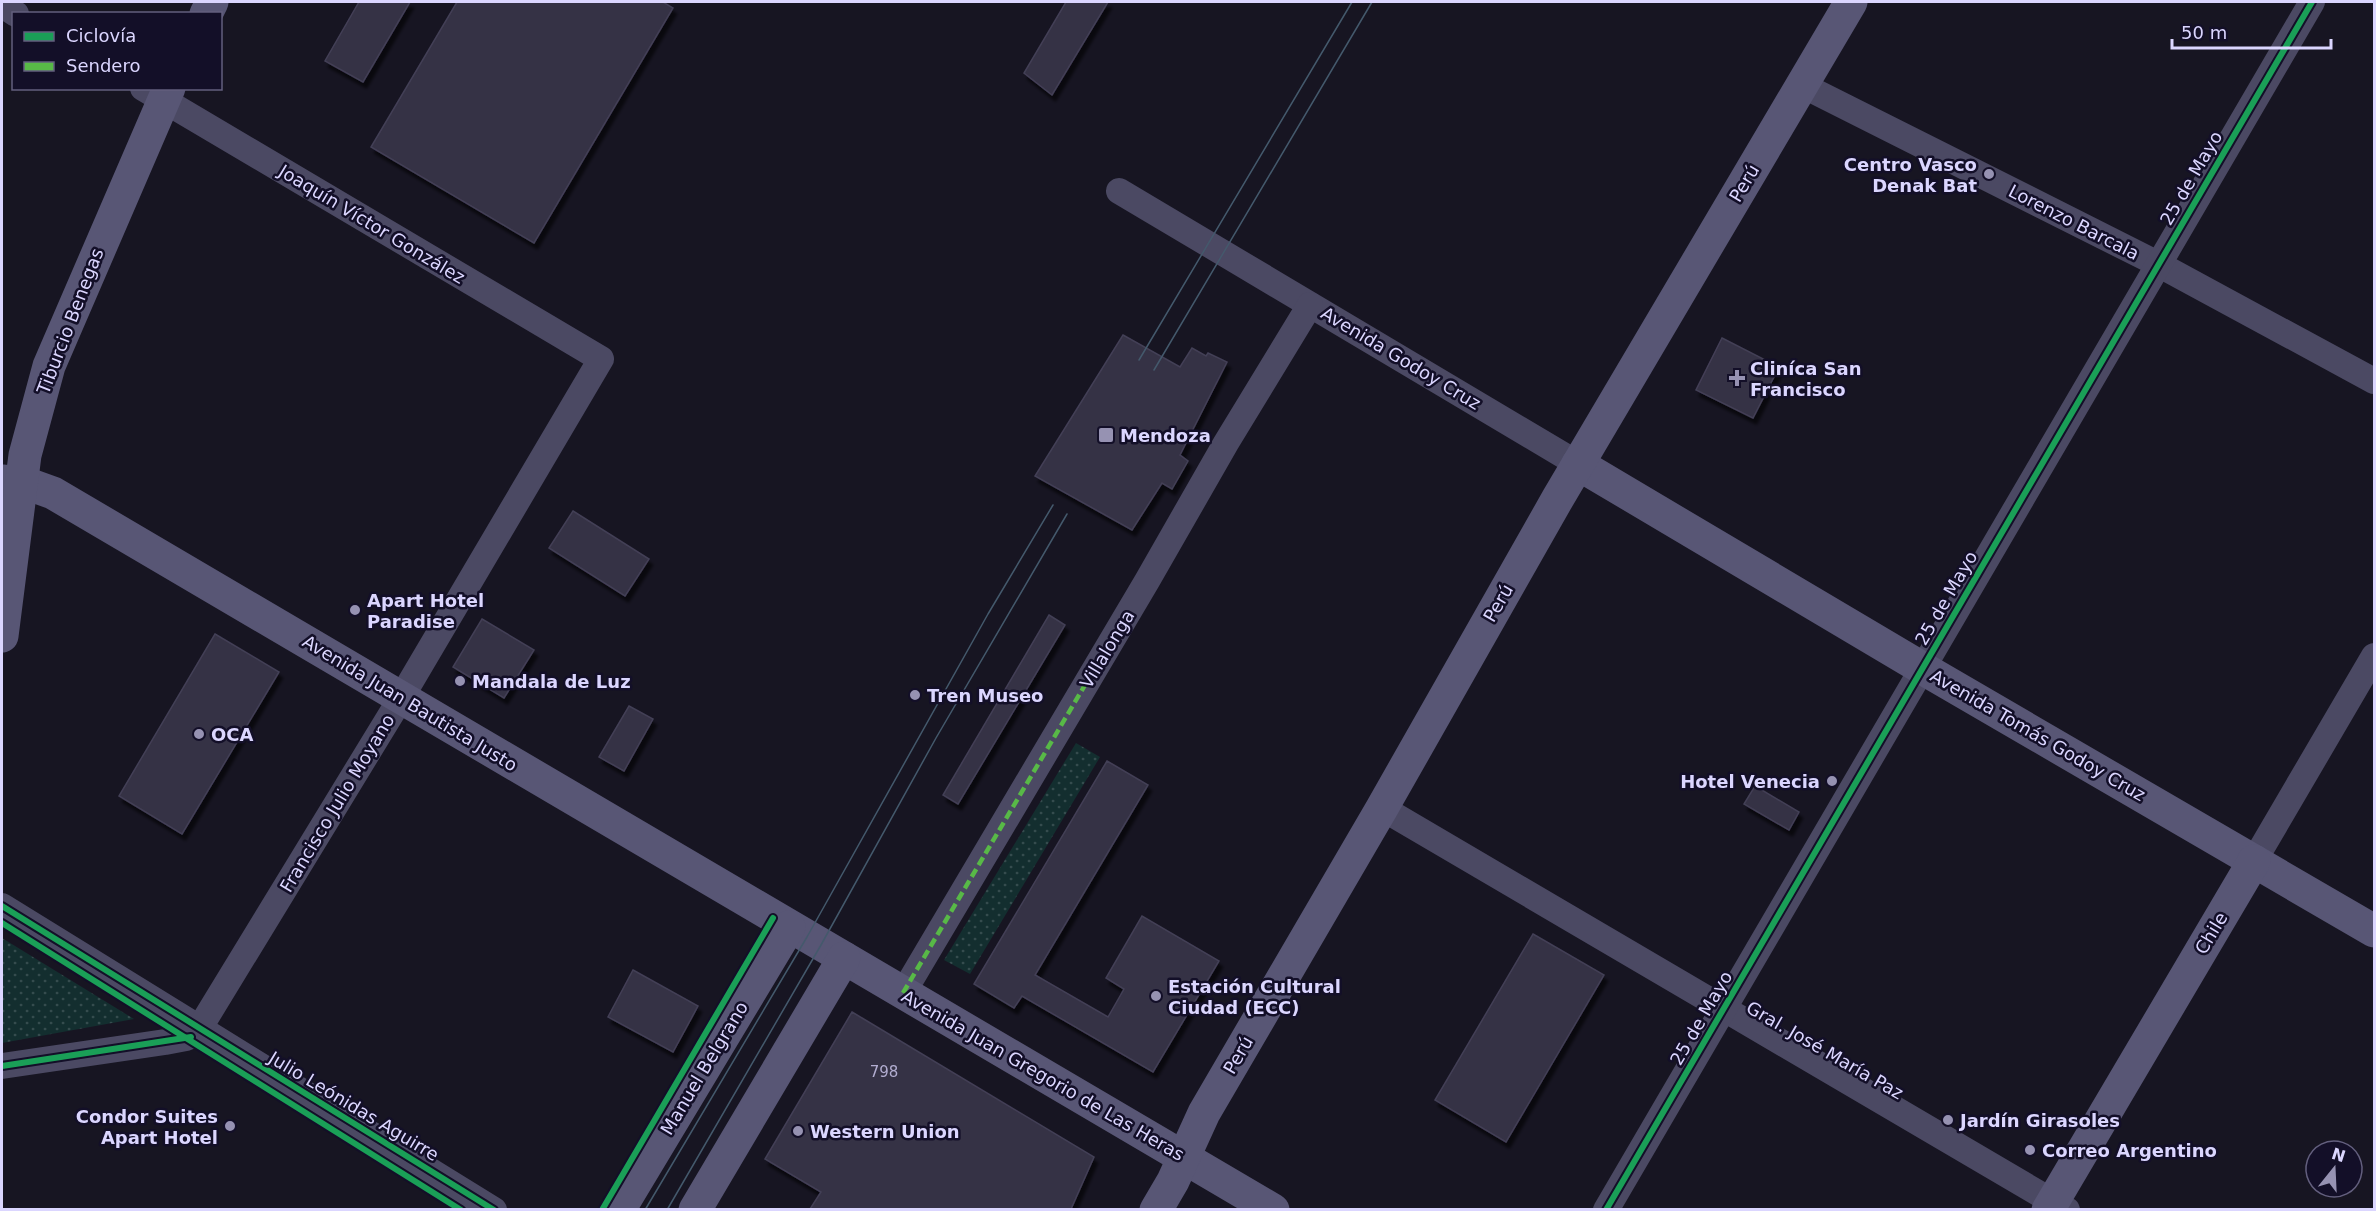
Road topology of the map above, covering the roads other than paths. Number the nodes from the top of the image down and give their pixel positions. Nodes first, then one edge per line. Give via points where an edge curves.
1 (1851, 2) edge
2 (2312, 2) edge
3 (1802, 86) junction
4 (159, 92) edge
5 (1119, 191) dead end
6 (2158, 264) junction
7 (1310, 305) junction
8 (601, 359) joint
9 (2374, 381) edge
10 (1578, 464) junction
11 (11, 482) edge
12 (2, 636) edge
13 (2374, 656) edge
14 (1923, 668) junction
15 (401, 698) junction
16 (1382, 808) junction
17 (2254, 861) junction
18 (2, 906) edge
19 (2374, 931) edge
20 (802, 934) junction
21 (844, 958) junction
22 (903, 993) junction
23 (1723, 1008) junction
24 (199, 1029) junction
25 (2, 1066) edge
26 (1184, 1158) junction
27 (2056, 1207) edge
28 (494, 1209) edge
29 (619, 1209) edge
30 (695, 1209) edge
31 (1156, 1209) edge
32 (1273, 1209) edge
33 (1606, 1209) edge

1 - 3 main road, Perú
2 - 6 street, 25 de Mayo
3 - 6 street, Lorenzo Barcala
3 - 10 main road, Perú
4 - 8 street, Joaquín Víctor González
4 - 11 main road, Tiburcio Benegas via 48,366 25,455
5 - 7 street, Avenida Godoy Cruz
6 - 9 street, Lorenzo Barcala
6 - 14 street, 25 de Mayo
7 - 10 street, Avenida Godoy Cruz
7 - 22 street, Villalonga
8 - 15 street, Francisco Julio Moyano
10 - 14 main road, Avenida Tomás Godoy Cruz
10 - 16 main road, Perú
11 - 12 main road, Tiburcio Benegas
11 - 15 main road, Avenida Juan Bautista Justo via 53,493
13 - 17 street, Chile
14 - 17 main road, Avenida Tomás Godoy Cruz
14 - 23 street, 25 de Mayo
15 - 20 main road, Avenida Juan Bautista Justo
15 - 24 street, Francisco Julio Moyano
16 - 23 street, Gral. José María Paz
16 - 26 main road, Perú via 1204,1113
17 - 19 main road, Avenida Tomás Godoy Cruz
17 - 27 main road, Chile
18 - 24 street, Julio Leónidas Aguirre
20 - 21 main road, Avenida Juan Gregorio de Las Heras
20 - 29 main road, Manuel Belgrano
21 - 22 main road, Avenida Juan Gregorio de Las Heras
21 - 30 main road
22 - 26 main road, Avenida Juan Gregorio de Las Heras
23 - 27 street, Gral. José María Paz
23 - 33 street, 25 de Mayo
24 - 25 street via 186,1038
24 - 28 street, Julio Leónidas Aguirre
26 - 31 main road, Perú
26 - 32 main road, Avenida Juan Gregorio de Las Heras

